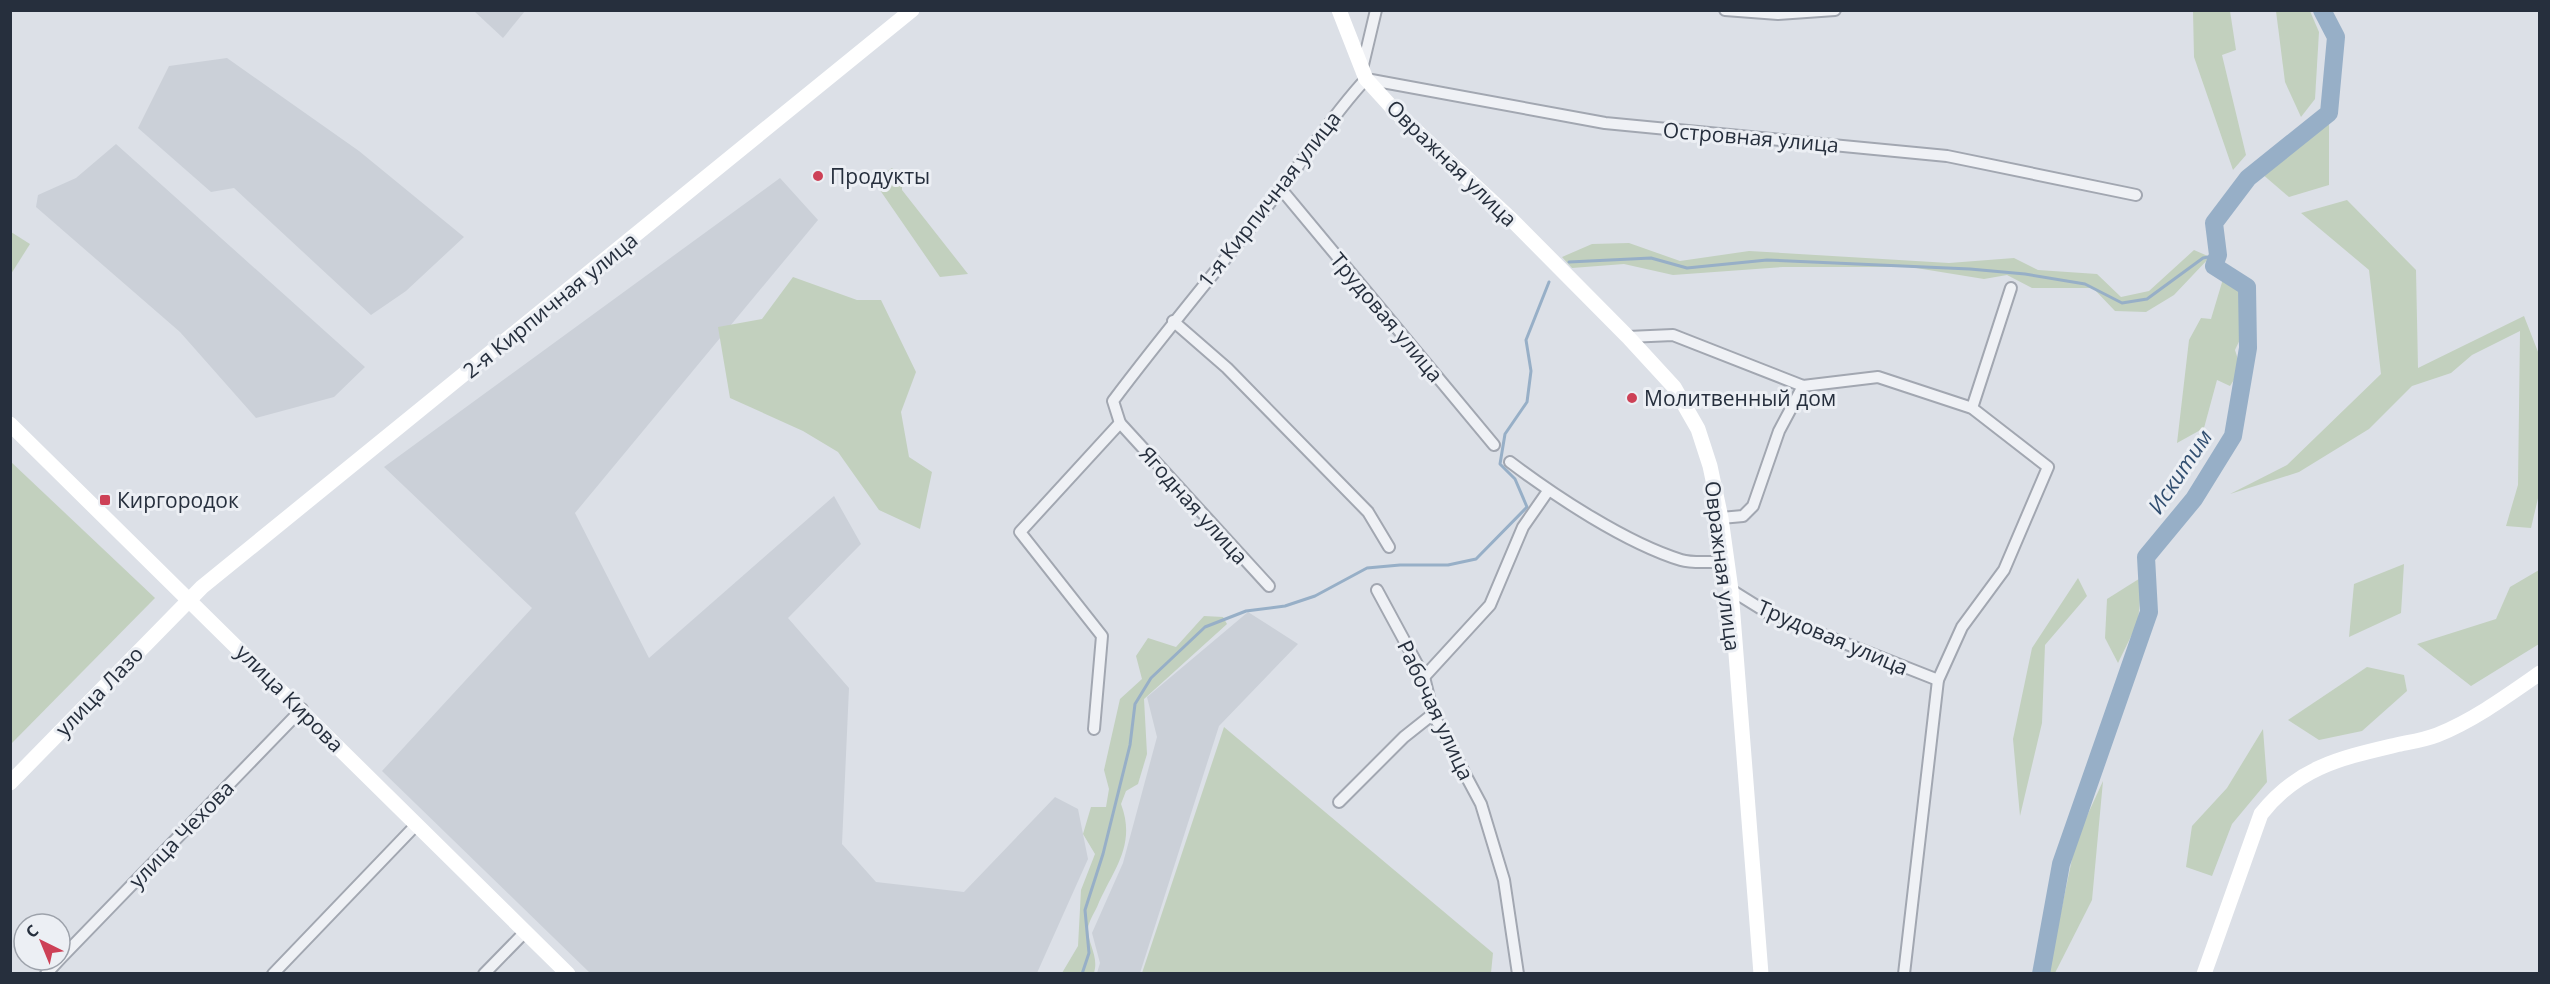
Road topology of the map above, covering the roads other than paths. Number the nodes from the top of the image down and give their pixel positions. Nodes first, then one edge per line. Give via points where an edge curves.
1 (912, 10) edge
2 (1339, 10) edge
3 (1376, 10) edge
4 (1725, 10) edge
5 (1835, 10) edge
6 (1364, 74) junction
7 (1281, 189) junction
8 (2136, 195) dead end
9 (2012, 288) dead end
10 (1173, 321) junction
11 (1628, 337) junction
12 (1803, 386) junction
13 (1972, 408) junction
14 (1120, 423) junction
15 (10, 424) edge
16 (1494, 446) dead end
17 (1510, 462) dead end
18 (1548, 491) junction
19 (1721, 518) junction
20 (1389, 547) dead end
21 (1727, 562) junction
22 (1269, 586) dead end
23 (1377, 590) dead end
24 (1731, 590) junction
25 (188, 600) junction
26 (2540, 673) edge
27 (1424, 677) junction
28 (1938, 680) junction
29 (302, 709) junction
30 (1433, 714) junction
31 (1094, 729) dead end
32 (10, 783) edge
33 (1340, 802) dead end
34 (417, 825) junction
35 (524, 933) junction
36 (72, 946) edge
37 (273, 974) edge
38 (484, 974) edge
39 (568, 974) edge
40 (1518, 974) edge
41 (1761, 974) edge
42 (1904, 974) edge
43 (2204, 974) edge

1 - 25 street, 2-я Кирпичная улица
2 - 6 street, Овражная улица
3 - 6 street, 1-я Кирпичная улица
4 - 5 street via 1778,14
6 - 7 street, 1-я Кирпичная улица
6 - 8 street, Островная улица via 1605,123 1947,156
6 - 11 street, Овражная улица via 1396,112 1512,220
7 - 10 street, 1-я Кирпичная улица
7 - 16 street, Трудовая улица
9 - 13 street
10 - 14 street, 1-я Кирпичная улица via 1113,401
10 - 20 street via 1227,368 1368,512
11 - 12 street via 1673,335
11 - 19 street, Овражная улица via 1674,387 1698,429
12 - 13 street via 1878,377
12 - 19 street via 1779,431 1753,506 1743,516
13 - 28 street via 2048,467 2004,570 1962,627
14 - 22 street, Ягодная улица
14 - 31 street via 1020,532 1102,636
15 - 25 street, улица Кирова
17 - 18 street
18 - 21 street via 1644,545 1683,561
18 - 27 street via 1523,527 1490,605
19 - 21 street, Овражная улица
21 - 24 street, Овражная улица
23 - 27 street, Рабочая улица
24 - 28 street, Трудовая улица via 1768,613
24 - 41 street, Овражная улица
25 - 29 street, улица Кирова
25 - 32 street, улица Лазо
26 - 43 street via 2494,705 2436,735 2326,764 2297,778 2277,794 2261,814
27 - 30 street, Рабочая улица
28 - 42 street
29 - 34 street, улица Кирова
29 - 36 street, улица Чехова
30 - 33 street via 1404,737
30 - 40 street, Рабочая улица via 1481,804 1504,880
34 - 35 street, улица Кирова
34 - 37 street
35 - 38 street
35 - 39 street, улица Кирова

